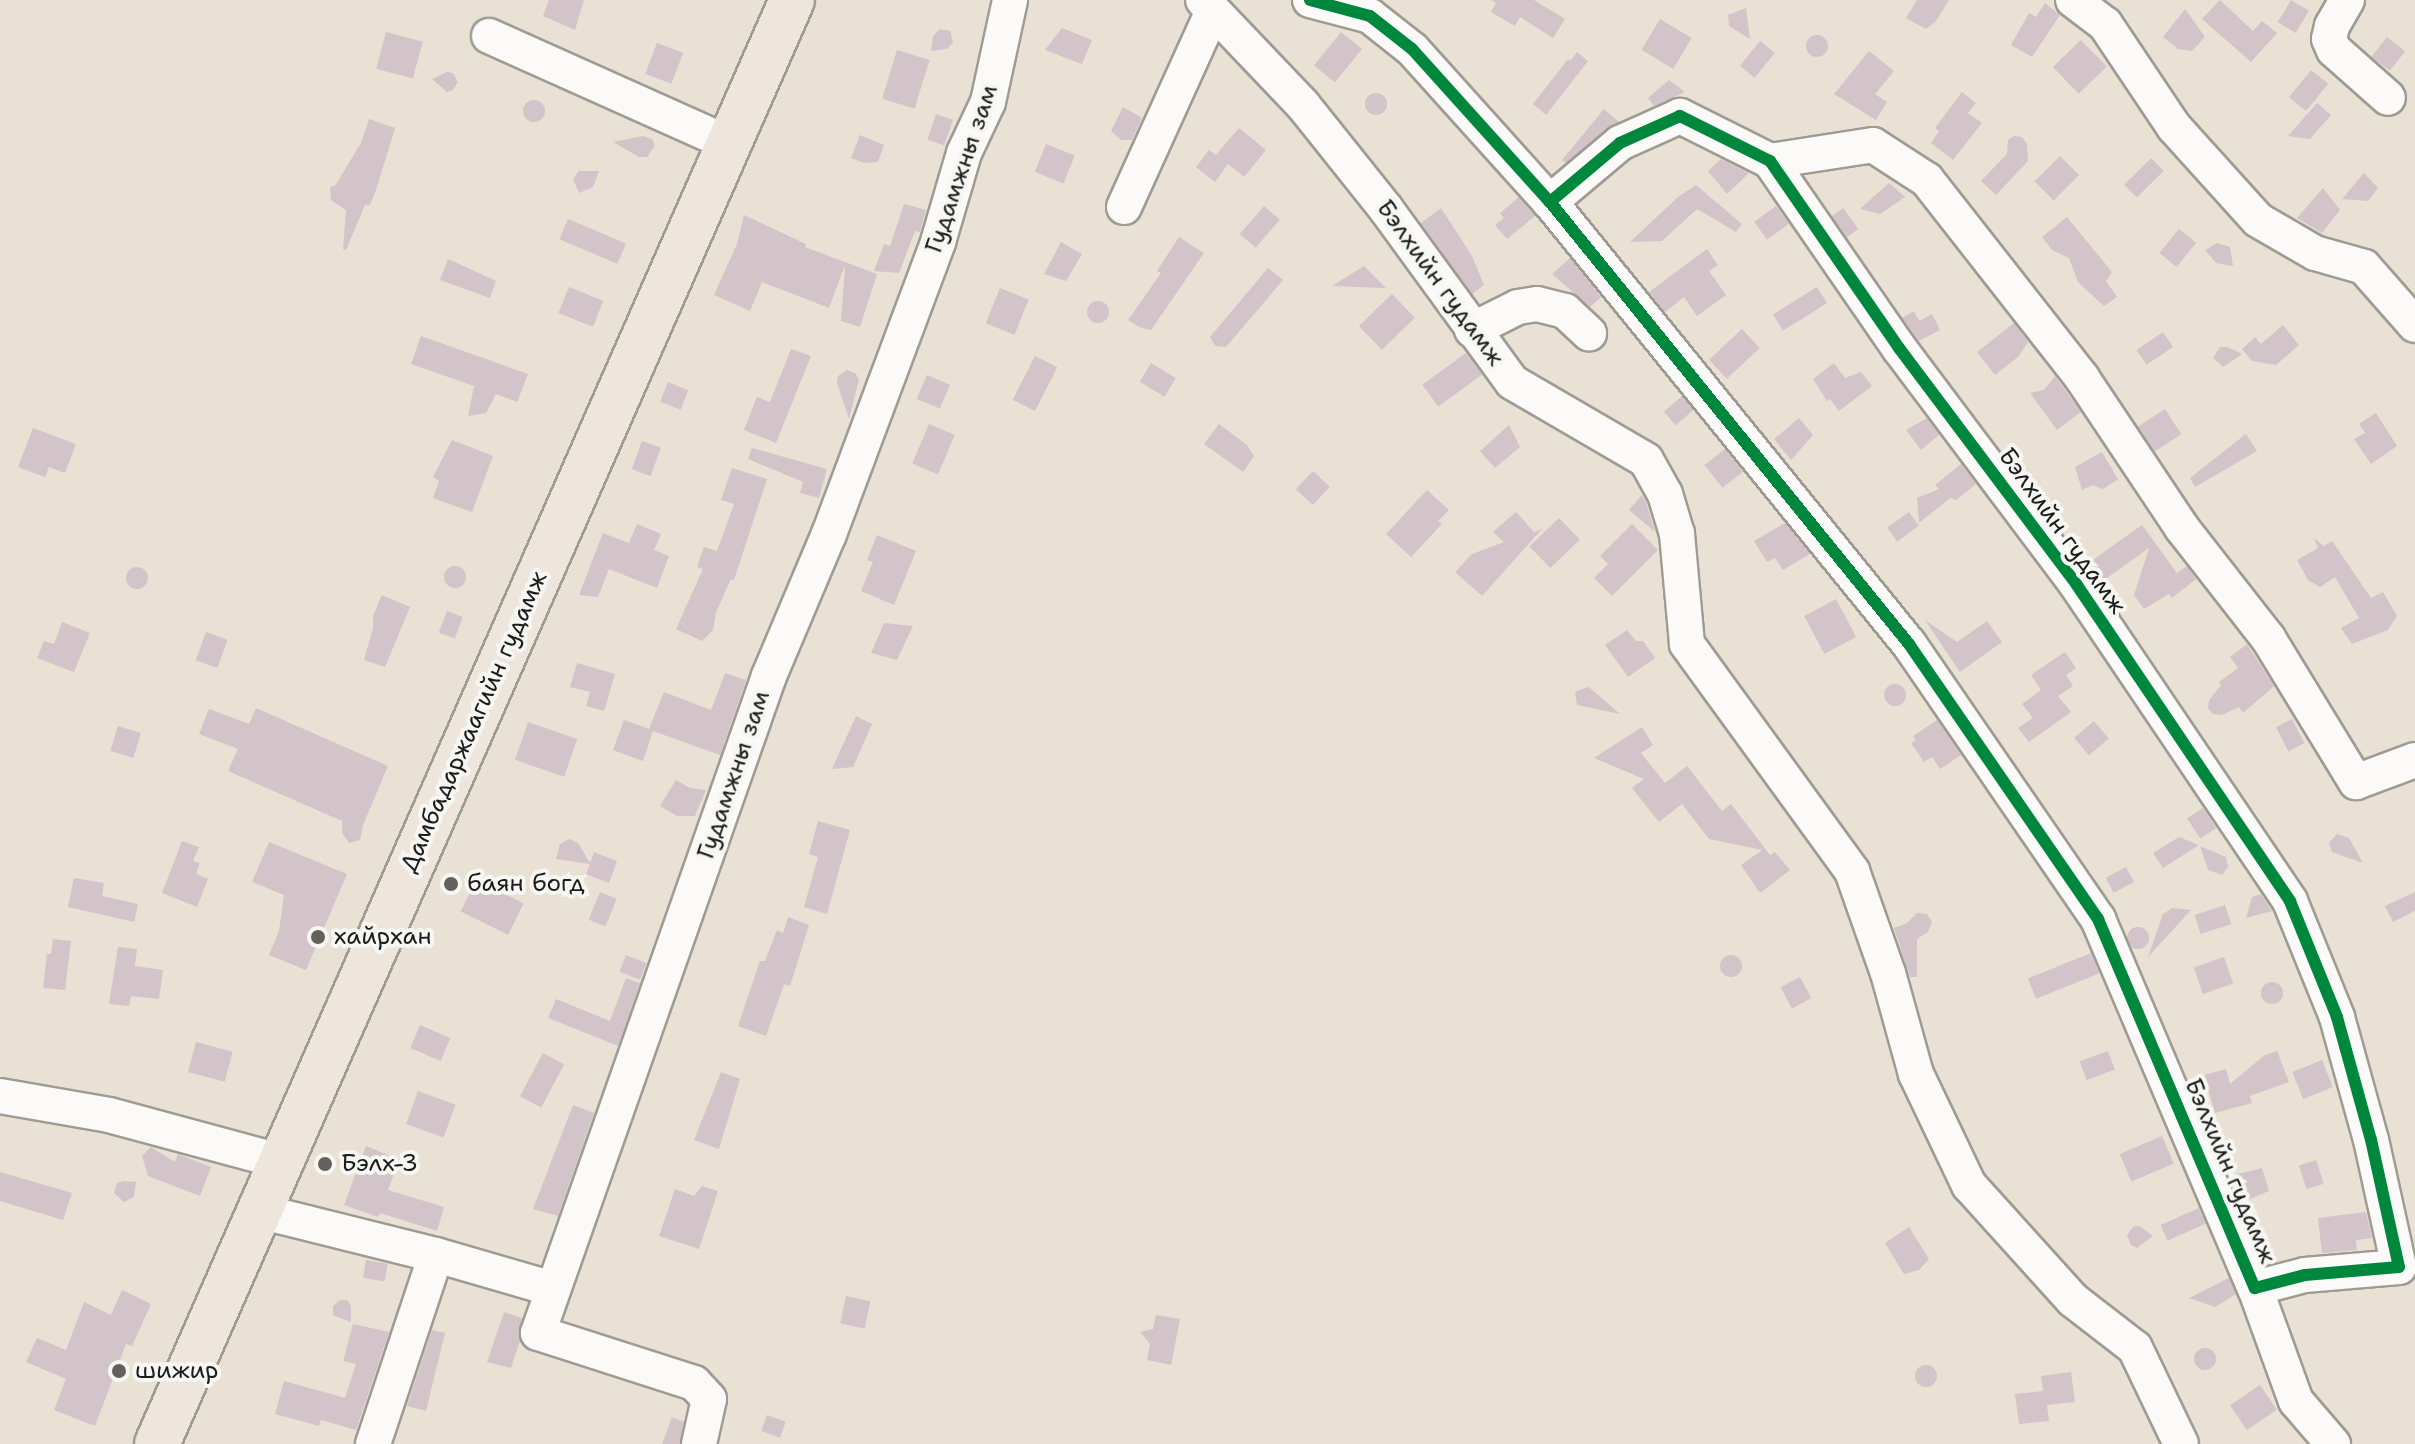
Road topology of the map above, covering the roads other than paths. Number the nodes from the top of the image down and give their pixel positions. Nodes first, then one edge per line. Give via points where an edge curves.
1 (792, 0) edge
2 (1010, 0) edge
3 (2073, 0) edge
4 (2347, 0) edge
5 (1320, 1) edge
6 (1208, 6) edge
7 (489, 36) dead end
8 (2388, 98) dead end
9 (728, 143) junction
10 (1770, 161) junction
11 (1550, 202) junction
12 (1124, 207) dead end
13 (2415, 325) edge
14 (1472, 330) junction
15 (1589, 333) dead end
16 (2415, 760) edge
17 (0, 1096) edge
18 (280, 1161) junction
19 (259, 1211) junction
20 (436, 1255) junction
21 (2407, 1266) edge
22 (2255, 1288) junction
23 (553, 1289) junction
24 (157, 1444) edge
25 (373, 1444) edge
26 (699, 1444) edge
27 (2181, 1444) edge
28 (2333, 1444) edge

1 - 9 main road, Дамбадаржаагийн гудамж
2 - 23 street, Гудамжны зам via 988,102 964,153 938,242 829,534 769,676
3 - 13 street via 2105,24 2174,127 2258,220 2315,253 2364,267
4 - 8 street via 2329,39 2334,50
5 - 11 street, Бэлхийн гудамж via 1370,16 1412,49
6 - 12 street
6 - 14 street, Бэлхийн гудамж via 1303,105
7 - 9 street
9 - 18 main road, Дамбадаржаагийн гудамж
10 - 11 street, Бэлхийн гудамж via 1680,116 1620,143
10 - 16 street via 1873,145 1927,180 2082,378 2182,528 2268,638 2356,782
10 - 21 street, Бэлхийн гудамж via 1899,348 2077,585 2290,901 2337,1017
11 - 22 street, Бэлхийн гудамж via 1909,644 2098,919
14 - 15 street via 1518,307 1537,304 1565,311
14 - 27 street, Бэлхийн гудамж via 1512,382 1646,460 1665,494 1677,534 1687,644 1852,871 1916,1074 1969,1185 2073,1300 2135,1348
17 - 18 street via 109,1115
18 - 19 main road, Дамбадаржаагийн гудамж
19 - 20 street
19 - 24 main road, Дамбадаржаагийн гудамж
20 - 23 street
20 - 25 street
21 - 22 street, Бэлхийн гудамж via 2305,1275
22 - 28 street, Бэлхийн гудамж via 2296,1401
23 - 26 street, Гудамжны зам via 538,1333 694,1383 709,1399

